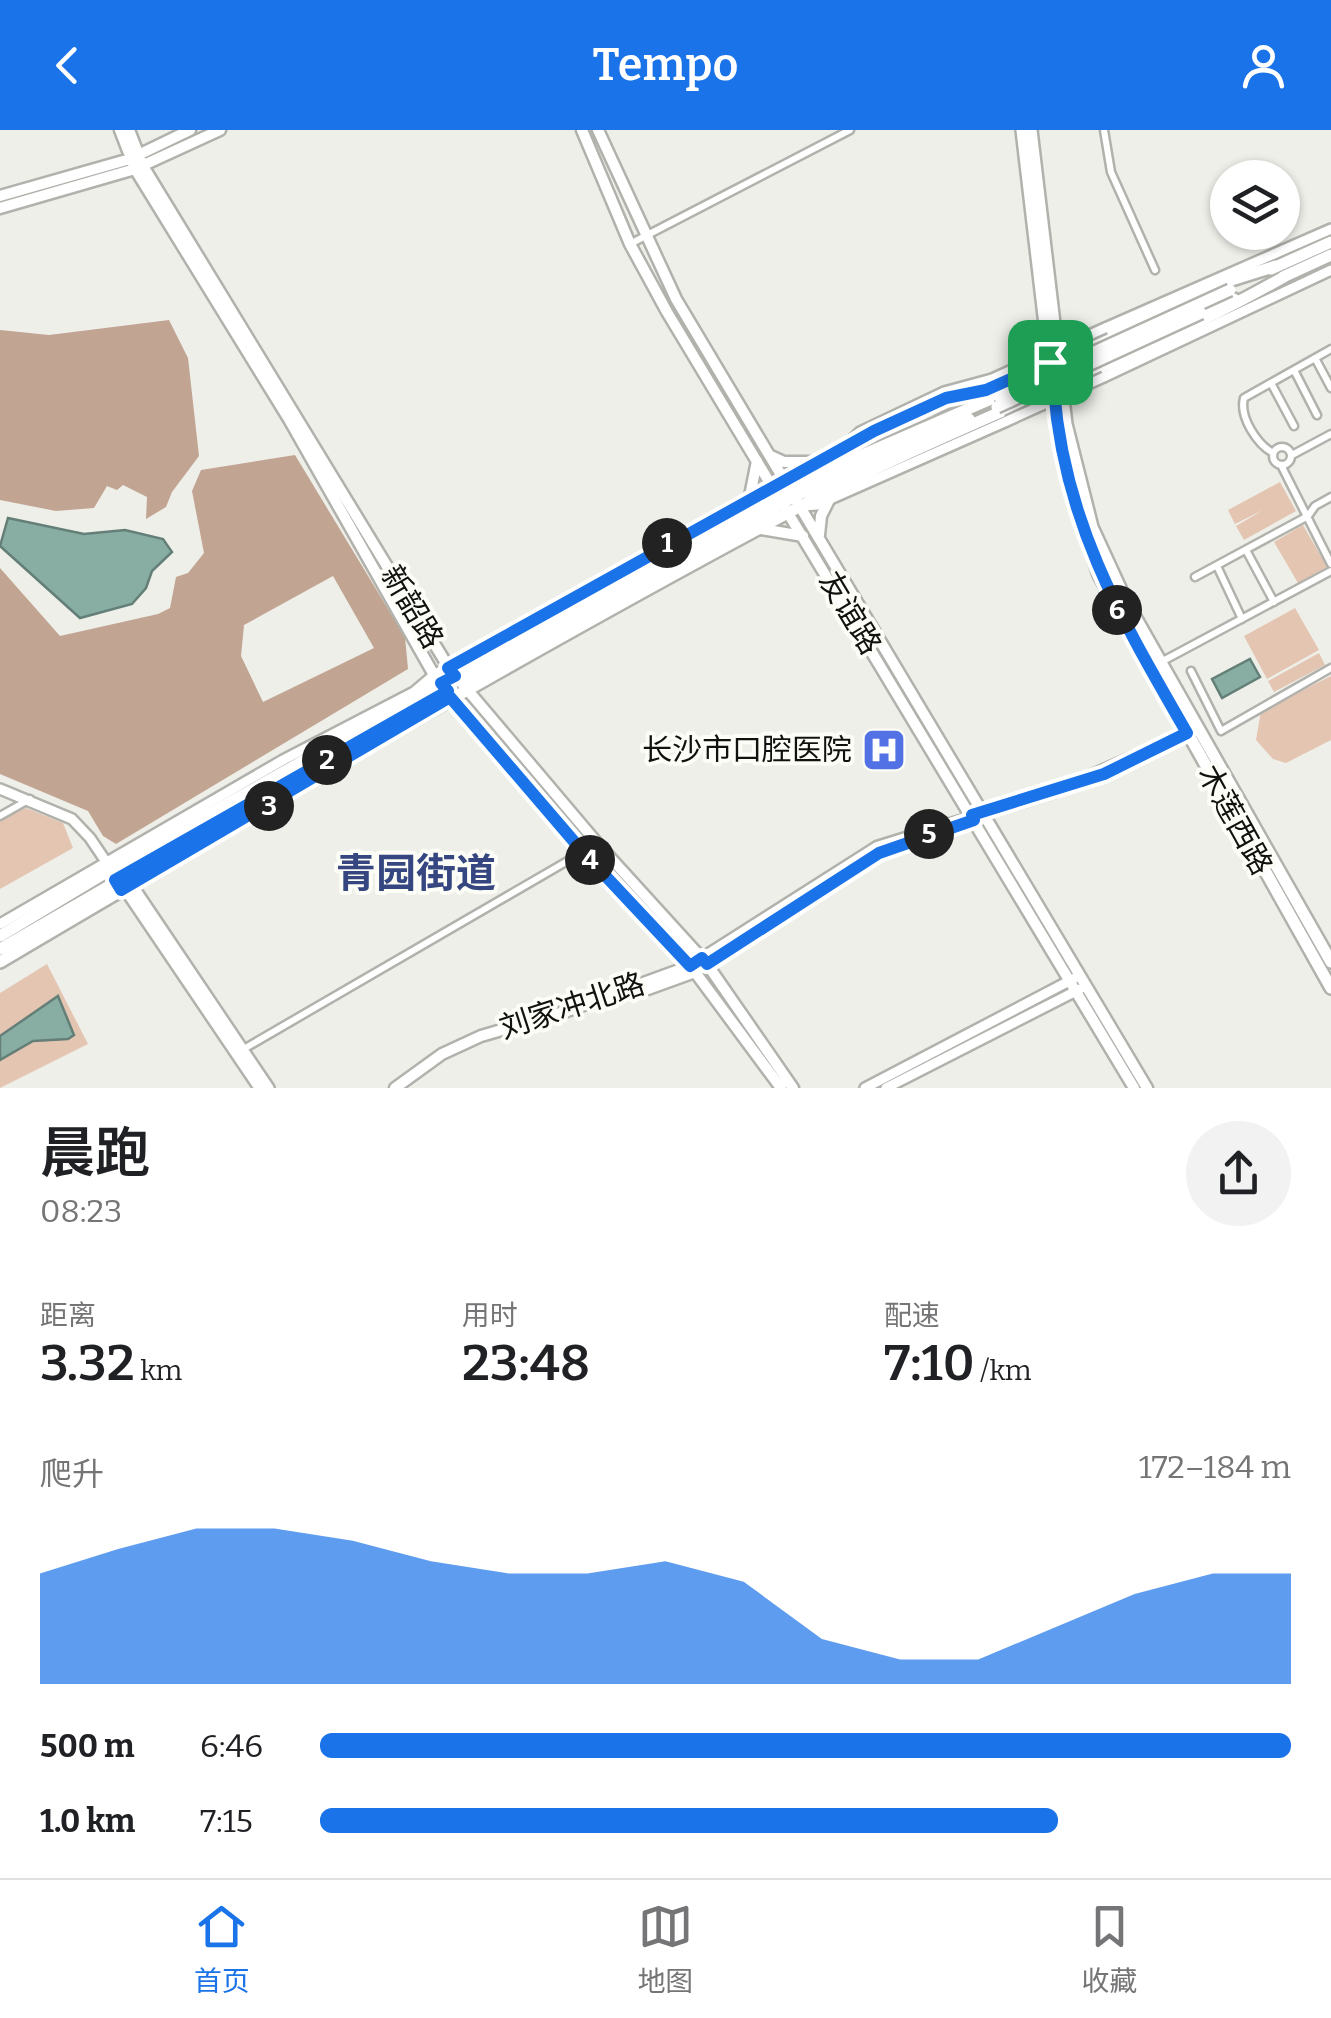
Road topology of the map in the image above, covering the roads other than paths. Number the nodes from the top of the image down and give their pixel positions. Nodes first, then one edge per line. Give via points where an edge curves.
1 (120, 130) edge
2 (129, 130) edge
3 (190, 130) edge
4 (220, 130) edge
5 (582, 130) edge
6 (598, 130) edge
7 (850, 130) edge
8 (1022, 130) edge
9 (1031, 130) edge
10 (1104, 130) edge
11 (136, 162) junction
12 (0, 196) edge
13 (0, 208) edge
14 (1331, 228) edge
15 (645, 236) junction
16 (1331, 242) edge
17 (630, 244) junction
18 (1331, 255) edge
19 (1276, 266) junction
20 (1155, 270) dead end
21 (1331, 270) edge
22 (1290, 274) junction
23 (1331, 349) edge
24 (1315, 358) junction
25 (1054, 360) junction
26 (1294, 370) junction
27 (1271, 383) junction
28 (1058, 388) junction
29 (1331, 388) edge
30 (998, 401) junction
31 (1317, 415) dead end
32 (1294, 426) dead end
33 (1331, 434) edge
34 (862, 438) junction
35 (839, 452) junction
36 (1274, 453) junction
37 (770, 455) junction
38 (1292, 455) junction
39 (756, 460) junction
40 (818, 462) junction
41 (1281, 465) junction
42 (858, 469) junction
43 (840, 493) junction
44 (788, 494) junction
45 (750, 496) junction
46 (1331, 497) edge
47 (1308, 516) junction
48 (760, 529) junction
49 (804, 536) junction
50 (819, 536) junction
51 (1246, 550) junction
52 (1216, 565) junction
53 (1331, 567) edge
54 (1194, 577) dead end
55 (1274, 602) junction
56 (1242, 619) junction
57 (1160, 662) junction
58 (1331, 668) edge
59 (1191, 672) dead end
60 (458, 679) junction
61 (443, 687) junction
62 (1187, 734) junction
63 (0, 789) edge
64 (30, 799) junction
65 (0, 816) edge
66 (977, 816) junction
67 (583, 852) junction
68 (118, 877) junction
69 (0, 924) edge
70 (0, 936) edge
71 (0, 949) edge
72 (705, 961) junction
73 (0, 962) edge
74 (1331, 962) edge
75 (692, 970) junction
76 (1077, 984) junction
77 (1331, 988) edge
78 (239, 1052) junction
79 (258, 1088) edge
80 (269, 1088) edge
81 (394, 1088) edge
82 (403, 1088) edge
83 (781, 1088) edge
84 (793, 1088) edge
85 (866, 1088) edge
86 (886, 1088) edge
87 (1134, 1088) edge
88 (1147, 1088) edge

1 - 11 main road, 新韶路
2 - 11 main road, 新韶路
3 - 11 main road
4 - 11 main road
5 - 17 main road, 友谊路
6 - 15 main road, 友谊路
7 - 15 street
8 - 25 main road, 木莲西路
9 - 25 main road, 木莲西路
10 - 20 street via 1111,172
11 - 12 main road
11 - 13 main road
11 - 60 main road, 新韶路
11 - 61 main road, 新韶路
14 - 35 street, bridge via 992,379 925,400 860,432
15 - 17 street
15 - 37 main road, 友谊路
16 - 19 main road
17 - 39 main road, 友谊路
18 - 22 main road
19 - 25 main road via 1225,282
19 - 30 main road, bridge
21 - 43 street, bridge
22 - 28 main road via 1204,323
22 - 30 main road, bridge
23 - 24 street
24 - 26 street
24 - 29 street
25 - 28 main road, 木莲西路
25 - 34 main road via 986,390 946,398
26 - 27 street
26 - 31 street
27 - 32 street
27 - 36 street via 1242,404 1262,446
28 - 43 main road
28 - 57 main road, 木莲西路 via 1092,527
28 - 62 main road, 木莲西路 via 1069,483 1099,576
30 - 42 main road
30 - 44 main road
33 - 38 street
34 - 35 main road
34 - 44 main road
35 - 40 street
36 - 38 street via 1283,446
36 - 41 street
37 - 40 main road
37 - 44 main road, 友谊路
38 - 41 street
39 - 44 main road, 友谊路
39 - 45 main road
40 - 44 street
41 - 47 street
42 - 43 main road
42 - 44 main road
43 - 44 main road
43 - 44 street
43 - 50 main road via 821,516
44 - 45 street
44 - 48 main road
44 - 49 main road, 友谊路
44 - 50 main road, 友谊路
44 - 60 main road
45 - 60 street
46 - 47 street
47 - 51 street
47 - 53 street
48 - 49 main road
48 - 60 main road
49 - 66 main road, 友谊路
50 - 66 main road, 友谊路
51 - 52 street
51 - 55 street
52 - 54 street
52 - 56 street
53 - 55 street
55 - 56 street
56 - 57 street
57 - 74 main road, 木莲西路
58 - 59 street via 1222,731
60 - 61 main road
60 - 61 street
60 - 72 main road, 新韶路
61 - 67 main road, 新韶路
61 - 68 main road
61 - 68 street via 414,692
62 - 66 main road, 刘家冲北路 via 1104,774
62 - 77 main road, 木莲西路
63 - 64 street
64 - 65 street
64 - 68 street via 72,818
66 - 72 main road, 刘家冲北路 via 879,853
66 - 76 main road, 友谊路
67 - 75 main road, 新韶路
67 - 78 street
68 - 69 street
68 - 70 main road
68 - 71 main road
68 - 73 main road
68 - 78 street
72 - 75 main road, 刘家冲北路
72 - 84 main road, 新韶路
75 - 81 main road, 刘家冲北路 via 481,1036
75 - 82 main road, 刘家冲北路 via 483,1042
75 - 83 main road, 新韶路
76 - 85 street
76 - 86 street
76 - 87 main road, 友谊路
76 - 88 main road, 友谊路
78 - 79 street
78 - 80 street

